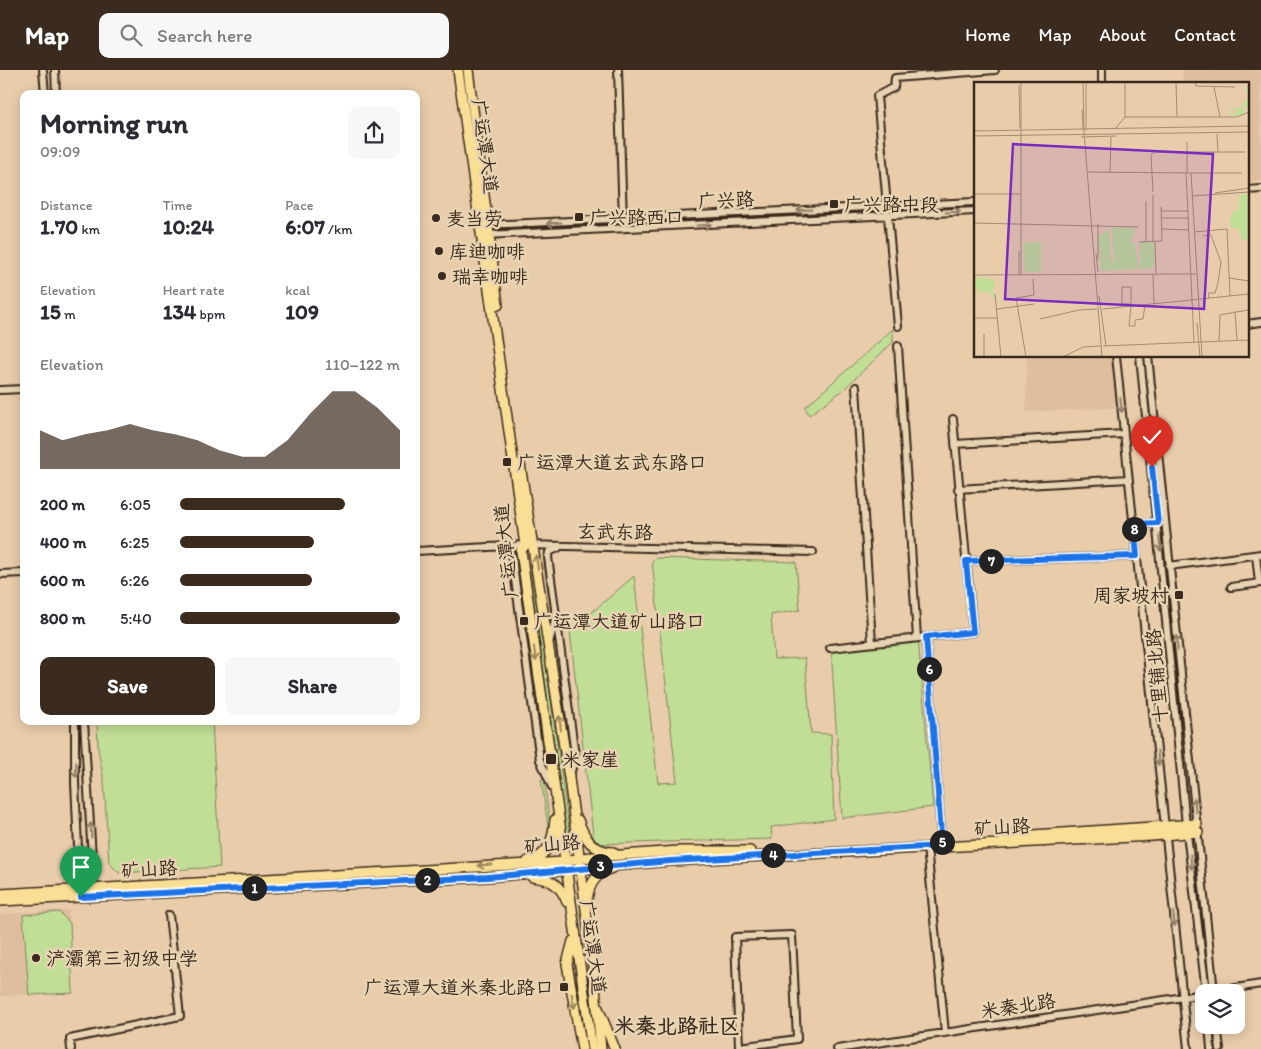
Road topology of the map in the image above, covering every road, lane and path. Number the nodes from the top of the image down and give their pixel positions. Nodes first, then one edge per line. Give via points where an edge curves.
1 (44, 70) edge
2 (55, 70) edge
3 (458, 70) edge
4 (468, 70) edge
5 (618, 70) edge
6 (995, 70) edge
7 (45, 90) edge
8 (56, 90) edge
9 (1261, 189) edge
10 (1248, 190) edge
11 (974, 202) edge
12 (887, 206) junction
13 (974, 211) edge
14 (887, 216) junction
15 (623, 220) junction
16 (484, 230) junction
17 (1261, 322) edge
18 (1248, 324) edge
19 (898, 326) dead end
20 (898, 346) dead end
21 (1116, 358) edge
22 (1140, 358) edge
23 (1148, 358) edge
24 (856, 387) dead end
25 (20, 389) edge
26 (0, 390) edge
27 (953, 419) dead end
28 (1124, 434) junction
29 (955, 444) junction
30 (1128, 479) junction
31 (958, 489) junction
32 (1158, 523) junction
33 (1134, 524) junction
34 (524, 545) junction
35 (534, 546) junction
36 (566, 546) junction
37 (499, 547) junction
38 (420, 551) edge
39 (812, 552) dead end
40 (1259, 554) edge
41 (1137, 556) junction
42 (966, 561) junction
43 (1169, 566) junction
44 (20, 573) edge
45 (0, 574) edge
46 (1260, 583) edge
47 (1231, 587) dead end
48 (556, 616) junction
49 (926, 637) junction
50 (917, 638) junction
51 (872, 643) junction
52 (549, 644) junction
53 (830, 648) dead end
54 (75, 725) edge
55 (84, 725) edge
56 (569, 778) junction
57 (553, 788) junction
58 (573, 804) junction
59 (556, 809) junction
60 (1198, 828) junction
61 (1187, 829) junction
62 (1165, 831) junction
63 (942, 844) junction
64 (927, 847) junction
65 (633, 854) junction
66 (579, 863) junction
67 (512, 864) junction
68 (625, 864) junction
69 (566, 866) junction
70 (507, 875) junction
71 (94, 892) junction
72 (80, 893) junction
73 (0, 894) edge
74 (0, 901) edge
75 (586, 911) junction
76 (169, 916) dead end
77 (573, 920) junction
78 (574, 936) junction
79 (1204, 984) edge
80 (1212, 984) edge
81 (1261, 984) edge
82 (1245, 987) edge
83 (1195, 995) edge
84 (1182, 997) junction
85 (595, 1001) junction
86 (593, 1027) junction
87 (945, 1033) junction
88 (1210, 1034) edge
89 (1218, 1034) edge
90 (885, 1045) edge
91 (739, 1048) edge
92 (71, 1049) edge
93 (582, 1049) edge
94 (592, 1049) edge
95 (601, 1049) edge
96 (615, 1049) edge
97 (837, 1049) edge
98 (1188, 1049) edge
99 (1211, 1049) edge
100 (1220, 1049) edge

1 - 7 street
2 - 8 street
3 - 16 main road, 广运潭大道
4 - 16 main road, 广运潭大道
5 - 15 street
6 - 12 street via 895,78 894,87 877,96
9 - 10 street
11 - 12 street, 广兴路
12 - 14 street
12 -> 15 street, 广兴路
14 -> 13 street, 广兴路
16 -> 14 street, 广兴路
14 - 19 street
15 -> 16 street, 广兴路
16 - 34 main road, 广运潭大道
16 - 35 main road, 广运潭大道 via 530,537
17 - 18 street
20 - 50 street
21 -> 28 street
22 - 32 street, 十里铺北路
23 - 43 street, 十里铺北路
24 - 51 street
25 - 26 street
27 - 29 street
28 - 29 street
28 - 30 street
29 - 31 street
30 - 31 street
30 - 33 street
31 - 42 street
32 - 33 street
32 -> 61 street, 十里铺北路
33 - 41 street
34 - 35 street, 玄武东路
34 - 37 street, 玄武东路
34 -> 57 main road, 广运潭大道 via 520,551
35 - 36 street, 玄武东路
52 -> 35 main road, 广运潭大道
36 - 39 street, 玄武东路
36 - 48 street via 553,549 548,554
37 - 38 street, 玄武东路
37 - 57 street via 509,550 512,558 540,760
40 - 43 street
40 - 46 street
41 - 42 street
41 -> 62 street
42 - 49 street via 973,632
60 -> 43 street, 十里铺北路
44 - 45 street
46 - 47 street
48 - 52 street
48 - 56 street via 575,755
49 - 50 street
49 - 63 street
50 - 51 street
51 - 53 street
56 -> 52 main road, 广运潭大道
54 -> 72 street
71 -> 55 street
56 - 58 main road, 广运潭大道
57 - 59 main road, 广运潭大道
58 - 65 main road via 585,838 593,847
58 - 66 main road, 广运潭大道
59 - 67 main road via 553,838 548,849 536,859
59 - 69 main road, 广运潭大道
60 - 61 main road, 矿山路
60 - 80 street, 十里铺北路
61 - 62 main road, 矿山路
61 -> 79 street, 十里铺北路
62 - 63 main road, 矿山路
62 -> 84 street
63 - 64 main road, 矿山路
63 - 65 main road, 矿山路
64 - 68 main road, 矿山路
64 - 87 street
65 - 66 main road, 矿山路
66 - 68 main road, 矿山路
66 - 69 main road, 矿山路
66 - 75 main road, 广运潭大道
67 - 69 main road, 矿山路
67 -> 71 main road, 矿山路
68 - 75 main road via 596,877 589,890
69 - 70 main road, 矿山路
69 - 77 main road, 广运潭大道
70 - 71 main road, 矿山路
70 - 77 main road via 555,882 563,892
71 - 72 main road, 矿山路
72 - 73 main road, 矿山路
72 - 74 main road, 矿山路
75 - 85 main road, 广运潭大道
76 - 92 street via 180,1016 70,1039
77 - 78 main road, 广运潭大道
78 - 86 main road, 广运潭大道
78 -> 93 main road via 567,964
81 - 82 street
83 - 84 street, 米秦北路
84 - 87 street, 米秦北路
84 - 98 street
85 - 86 main road, 广运潭大道
85 - 96 main road
86 - 94 main road
86 - 95 main road
87 - 90 street, 米秦北路
88 - 99 street
89 - 100 street
90 - 97 street, 米秦北路
91 - 91 street via 735,937 792,935 798,1039

